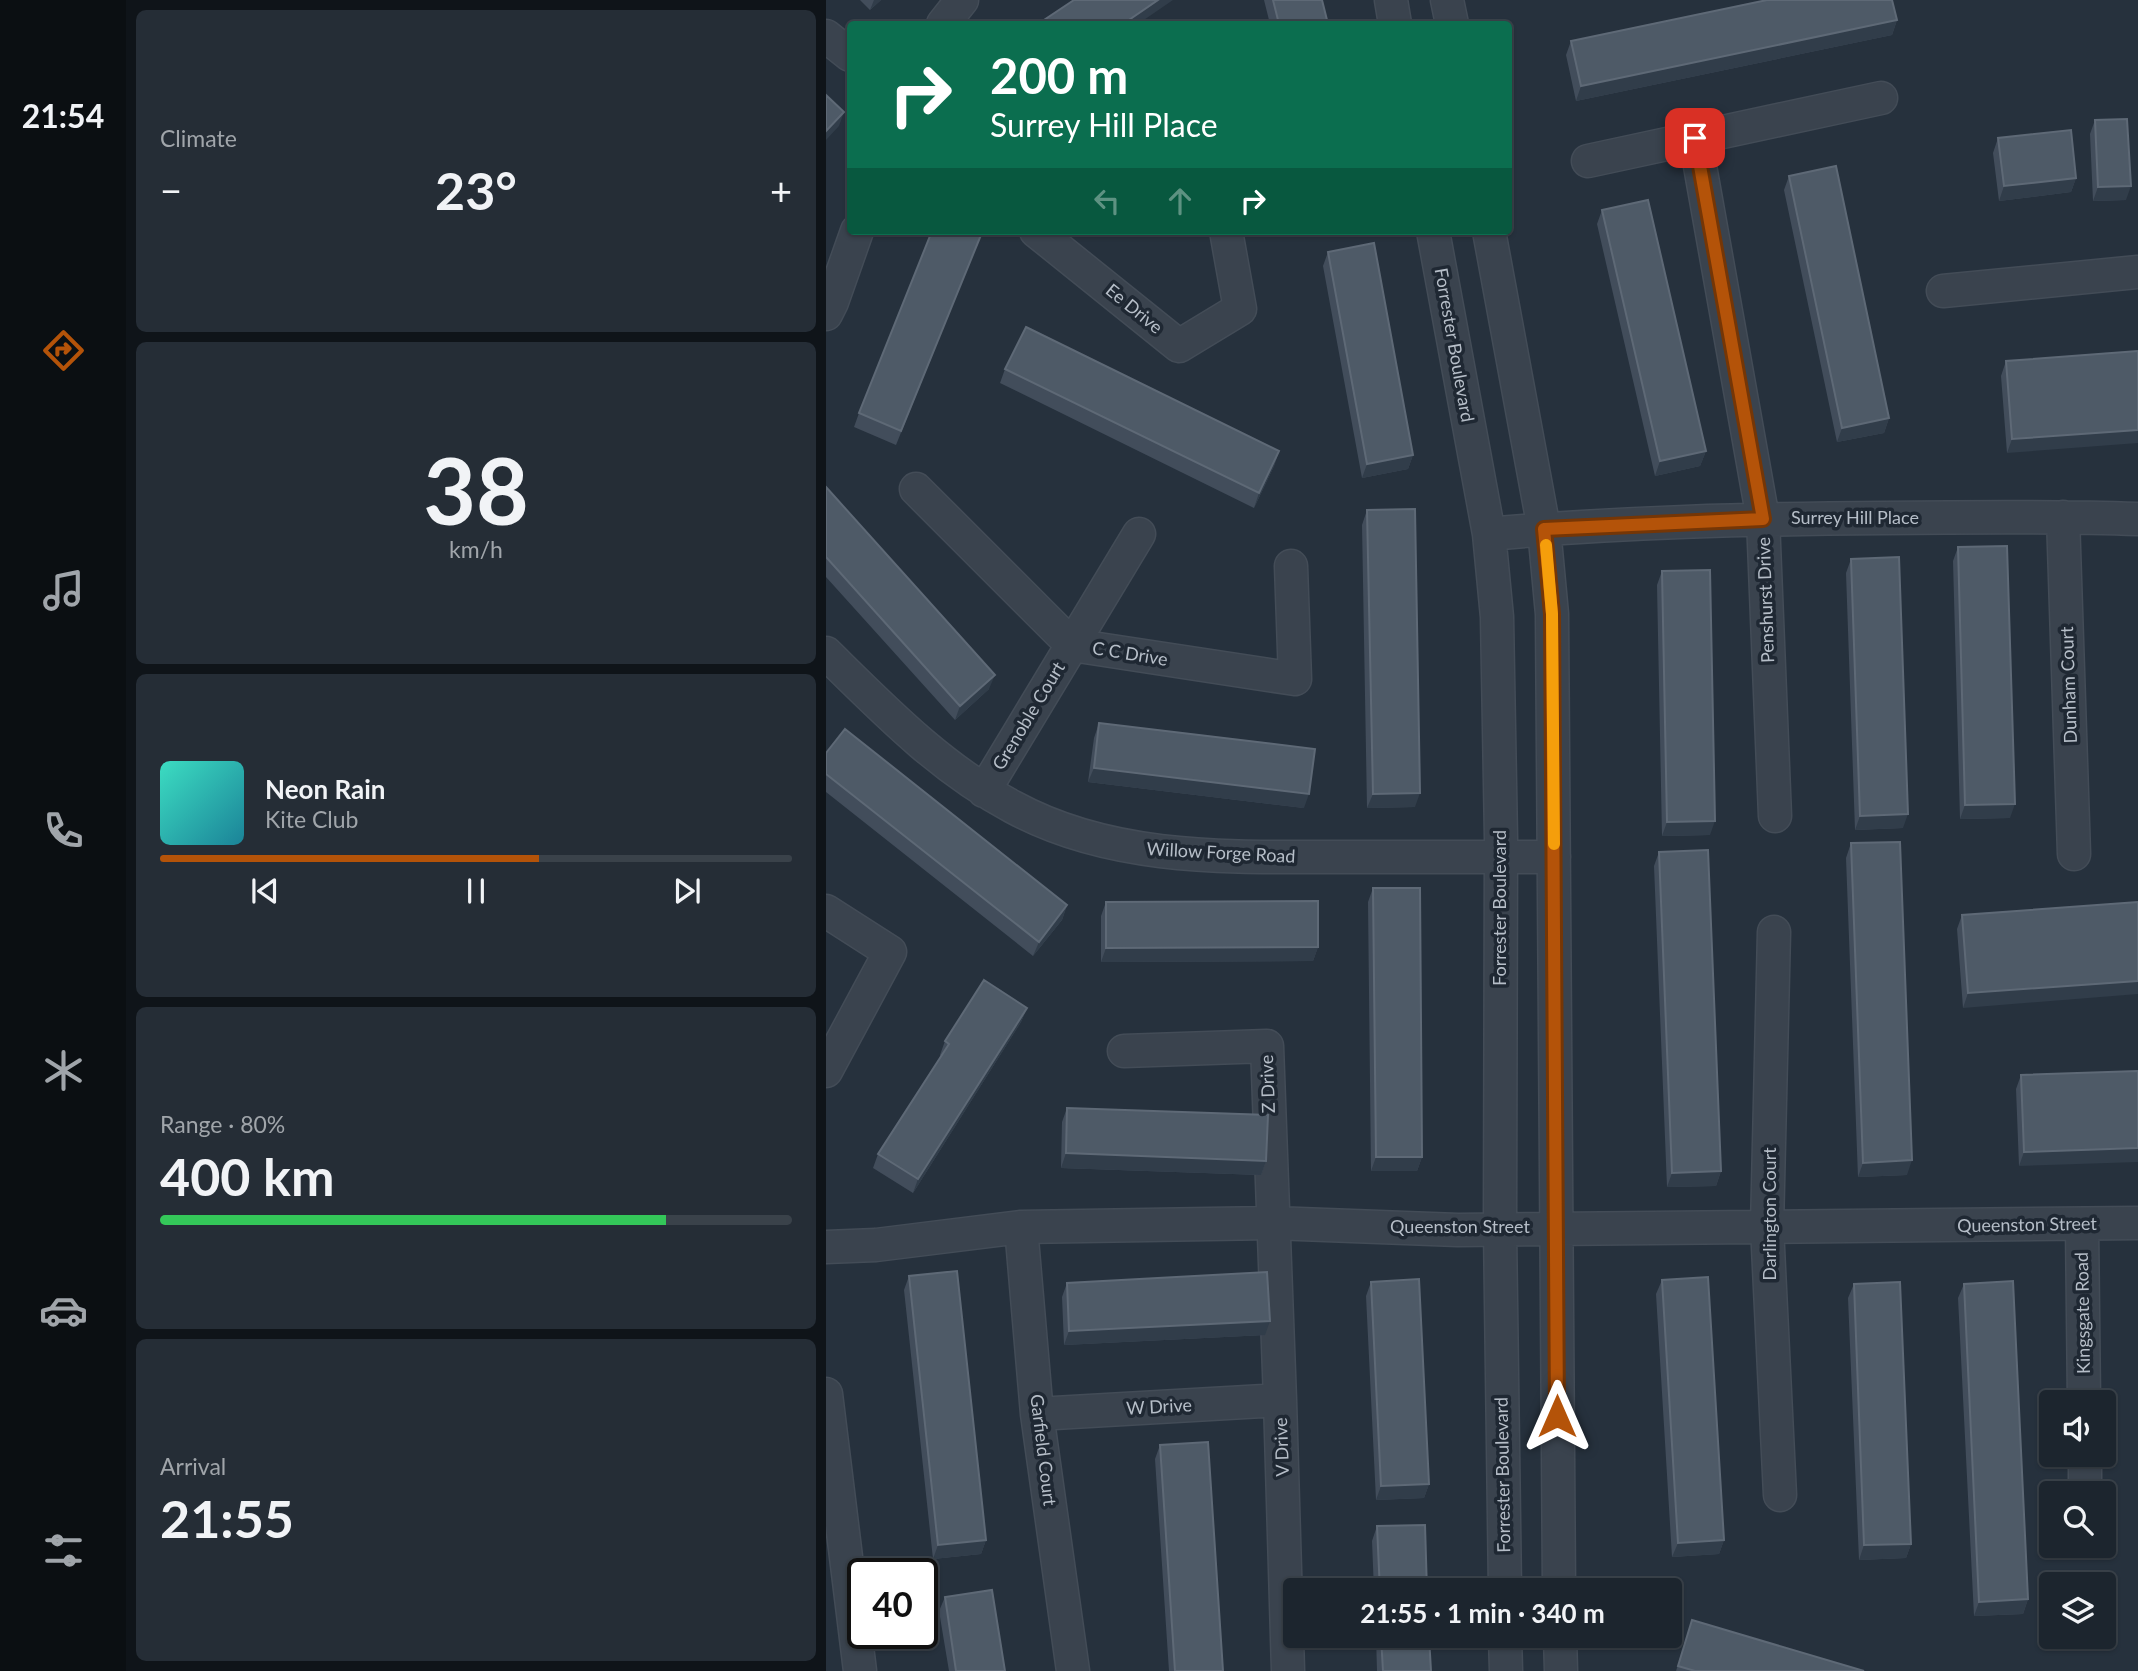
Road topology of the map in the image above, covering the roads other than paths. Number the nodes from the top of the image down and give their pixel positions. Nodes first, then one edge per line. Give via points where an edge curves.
1 (962, 0) edge
2 (1391, 0) edge
3 (1447, 0) edge
4 (945, 21) edge
5 (1394, 21) edge
6 (1451, 21) edge
7 (826, 36) edge
8 (847, 53) edge
9 (1881, 97) dead end
10 (1695, 138) junction
11 (1588, 161) dead end
12 (856, 235) edge
13 (1041, 235) edge
14 (1227, 235) edge
15 (1434, 235) edge
16 (1490, 235) edge
17 (2138, 272) edge
18 (1942, 291) dead end
19 (826, 314) edge
20 (916, 489) dead end
21 (2063, 517) junction
22 (1763, 519) junction
23 (2138, 519) edge
24 (1544, 529) junction
25 (1139, 534) dead end
26 (1489, 534) junction
27 (1291, 566) dead end
28 (1072, 645) junction
29 (826, 653) edge
30 (984, 791) junction
31 (1775, 816) dead end
32 (2074, 854) dead end
33 (1500, 857) junction
34 (1555, 857) junction
35 (826, 911) edge
36 (1774, 932) dead end
37 (1124, 1051) dead end
38 (826, 1071) edge
39 (1273, 1223) junction
40 (2138, 1223) edge
41 (2082, 1225) junction
42 (1021, 1227) junction
43 (1767, 1227) junction
44 (1555, 1228) junction
45 (1500, 1229) junction
46 (826, 1247) edge
47 (2084, 1390) edge
48 (826, 1394) edge
49 (1280, 1400) junction
50 (1037, 1414) junction
51 (1780, 1495) dead end
52 (1505, 1578) edge
53 (1559, 1578) edge
54 (1506, 1648) edge
55 (1560, 1648) edge
56 (860, 1671) edge
57 (1073, 1671) edge
58 (1288, 1671) edge
59 (1506, 1671) edge
60 (1561, 1671) edge

1 - 4 street
2 - 5 street
3 - 6 street
7 - 8 street
9 - 10 street
10 - 11 street
10 - 22 street, Penshurst Drive
12 - 19 street
13 - 14 street, Ee Drive via 1180,346 1240,309
15 - 26 street, Forrester Boulevard
16 - 24 street
17 - 18 street
20 - 28 street, C C Drive
21 - 22 street, Surrey Hill Place
21 - 23 street, Surrey Hill Place
21 - 32 street, Dunham Court
22 - 24 street, Surrey Hill Place
22 - 31 street, Penshurst Drive
24 - 26 street, Surrey Hill Place
24 - 34 street via 1552,614
25 - 28 street, Grenoble Court
26 - 33 street, Forrester Boulevard via 1497,617
27 - 28 street, C C Drive via 1295,679
28 - 30 street, Grenoble Court
29 - 30 street, Willow Forge Road via 904,730
30 - 33 street, Willow Forge Road via 1059,829 1170,854
33 - 34 street, Willow Forge Road
33 - 45 street, Forrester Boulevard
34 - 44 street
35 - 38 street via 890,952
36 - 43 street, Darlington Court
37 - 39 street, Z Drive via 1267,1046
39 - 42 street, Queenston Street
39 - 45 street, Queenston Street
39 - 49 street, V Drive
40 - 41 street, Queenston Street
41 - 43 street, Queenston Street
41 - 47 street, Kingsgate Road
42 - 46 street, Queenston Street
42 - 50 street, Garfield Court
43 - 44 street, Queenston Street
43 - 51 street, Darlington Court
44 - 45 street, Queenston Street
44 - 53 street
45 - 52 street, Forrester Boulevard
48 - 56 street
49 - 50 street, W Drive
49 - 58 street, V Drive
50 - 57 street, Garfield Court
54 - 59 street
55 - 60 street

